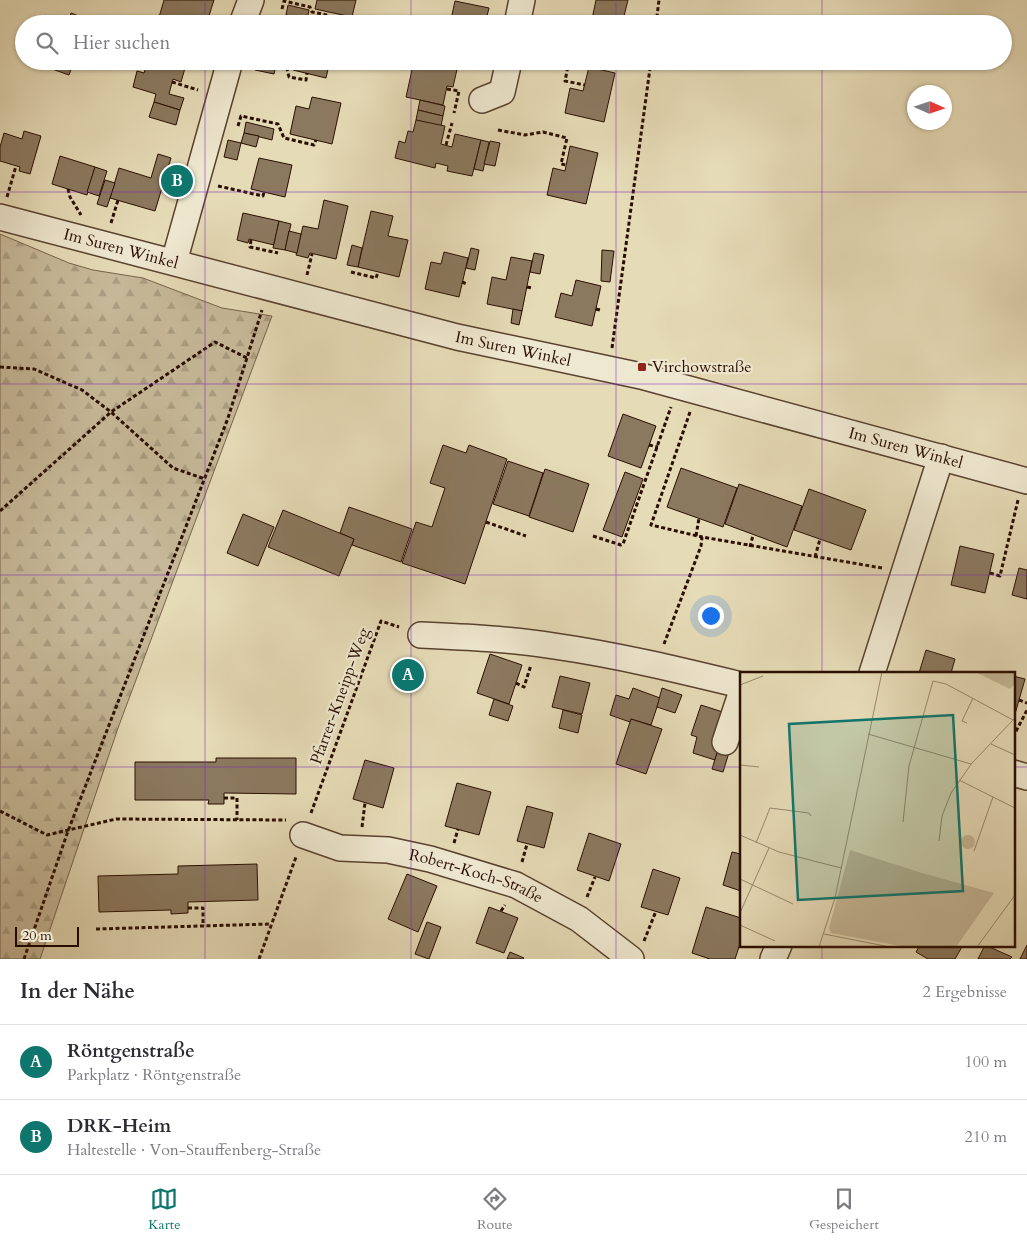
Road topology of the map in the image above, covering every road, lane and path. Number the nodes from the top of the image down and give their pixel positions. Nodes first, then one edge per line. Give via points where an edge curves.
1 (251, 0) edge
2 (522, 0) edge
3 (659, 0) edge
4 (282, 9) dead end
5 (328, 12) dead end
6 (245, 15) edge
7 (323, 15) edge
8 (327, 15) edge
9 (520, 15) edge
10 (657, 15) edge
11 (227, 70) edge
12 (287, 70) edge
13 (508, 70) edge
14 (567, 70) edge
15 (650, 70) edge
16 (307, 74) dead end
17 (172, 82) dead end
18 (585, 85) dead end
19 (447, 89) dead end
20 (218, 96) junction
21 (482, 100) dead end
22 (454, 113) dead end
23 (452, 123) dead end
24 (238, 126) dead end
25 (498, 130) dead end
26 (316, 140) dead end
27 (446, 146) dead end
28 (566, 165) dead end
29 (16, 166) dead end
30 (196, 180) junction
31 (68, 189) dead end
32 (264, 192) dead end
33 (0, 217) edge
34 (86, 222) dead end
35 (251, 240) dead end
36 (278, 253) dead end
37 (174, 262) junction
38 (351, 272) dead end
39 (378, 272) dead end
40 (462, 282) dead end
41 (467, 284) dead end
42 (527, 287) dead end
43 (270, 288) junction
44 (532, 288) dead end
45 (247, 358) junction
46 (0, 367) edge
47 (609, 369) junction
48 (698, 390) junction
49 (671, 407) dead end
50 (111, 412) junction
51 (649, 445) dead end
52 (658, 447) junction
53 (941, 457) junction
54 (205, 479) junction
55 (1025, 480) edge
56 (0, 511) edge
57 (629, 517) dead end
58 (633, 518) junction
59 (699, 518) dead end
60 (486, 522) dead end
61 (753, 535) dead end
62 (526, 536) dead end
63 (593, 536) dead end
64 (696, 536) junction
65 (702, 537) junction
66 (820, 539) dead end
67 (750, 547) junction
68 (815, 558) junction
69 (904, 572) junction
70 (990, 573) dead end
71 (421, 635) joint
72 (538, 644) junction
73 (872, 672) edge
74 (669, 674) junction
75 (516, 683) dead end
76 (740, 685) edge
77 (740, 697) edge
78 (1019, 700) dead end
79 (1027, 704) edge
80 (1027, 710) edge
81 (1014, 735) edge
82 (725, 742) dead end
83 (1014, 773) edge
84 (1027, 777) edge
85 (224, 798) dead end
86 (0, 812) edge
87 (237, 820) junction
88 (306, 828) junction
89 (68, 831) junction
90 (188, 908) dead end
91 (656, 911) dead end
92 (271, 924) junction
93 (204, 926) junction
94 (96, 929) dead end
95 (779, 946) edge
96 (637, 951) edge
97 (24, 959) edge
98 (259, 959) edge
99 (773, 959) edge

1 - 6 street
2 - 9 street
3 - 10 path
4 - 7 path via 284,1 310,7 312,12
5 - 8 path
11 - 20 street
12 - 16 path via 289,77 306,80
13 - 21 street via 502,92
14 - 18 path via 565,81
15 - 47 path
17 - 20 path
19 - 22 path via 459,91
20 - 30 street
23 - 27 path
24 - 26 path via 240,116 278,124 284,138 314,145
25 - 28 path via 526,135 543,132 567,138 561,164
29 - 33 path
30 - 32 path via 263,196
30 - 37 street
31 - 34 path
33 - 37 street, Im Suren Winkel
35 - 36 path via 250,247
37 - 43 street, Im Suren Winkel
38 - 39 path via 376,278
40 - 41 path
42 - 44 path
43 - 45 path
43 - 47 street, Im Suren Winkel via 457,337
45 - 50 path via 216,342
45 - 54 path
46 - 50 path via 34,369 82,390
47 - 48 street, Im Suren Winkel
48 - 53 street, Im Suren Winkel
48 - 64 path via 651,525
49 - 52 path
50 - 54 path via 172,468
50 - 56 path
51 - 52 path
52 - 58 path
53 - 55 street, Im Suren Winkel
53 - 69 street
54 - 89 path
55 - 70 path via 1000,576
57 - 58 path
58 - 63 path via 620,545
59 - 64 path
60 - 62 path
61 - 67 path
64 - 65 path
65 - 67 path
65 - 74 path
66 - 68 path
67 - 68 path
68 - 69 path
69 - 73 street
71 - 72 street
71 - 88 path, Pfarrer-Kneipp-Weg via 381,621
72 - 74 street
72 - 75 path via 524,687
74 - 76 street
77 - 82 street
78 - 79 path
80 - 81 path
83 - 84 street
85 - 87 path via 236,798
86 - 89 path via 47,835
87 - 88 path
87 - 89 path via 116,819
88 - 92 path, Pfarrer-Kneipp-Weg
88 - 96 street, Robert-Koch-Straße via 340,848 388,850 516,885
89 - 97 path
90 - 93 path via 203,908
91 - 96 path
92 - 93 path
92 - 98 path, Pfarrer-Kneipp-Weg
93 - 94 path
95 - 99 street

